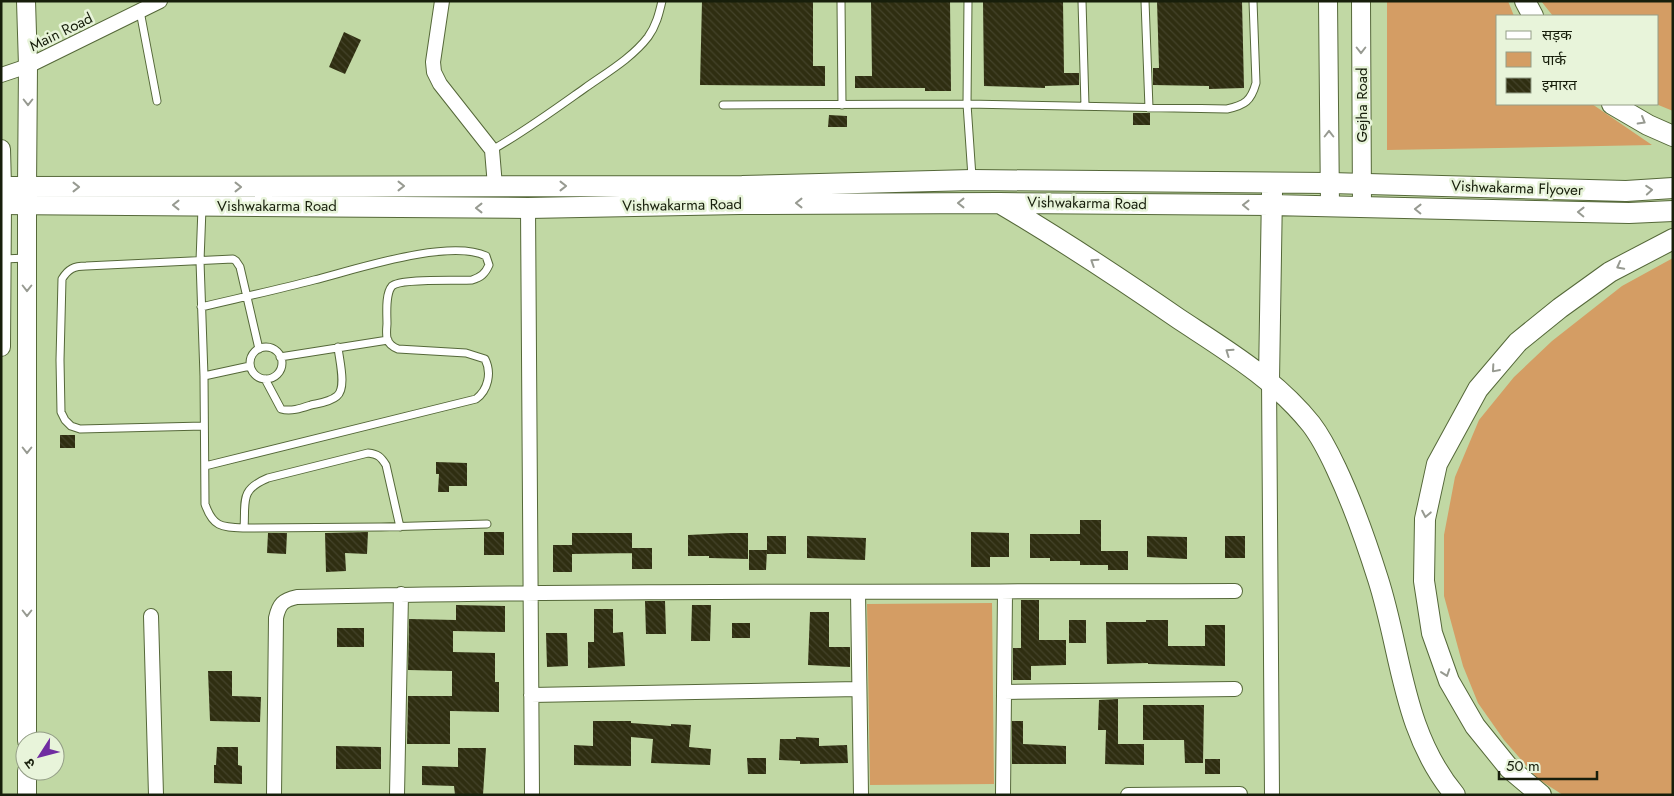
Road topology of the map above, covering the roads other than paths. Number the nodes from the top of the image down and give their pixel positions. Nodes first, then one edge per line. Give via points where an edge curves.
1 (26, 1) edge
2 (160, 1) edge
3 (442, 1) edge
4 (662, 1) edge
5 (841, 1) edge
6 (968, 1) edge
7 (1082, 1) edge
8 (1145, 1) edge
9 (1254, 1) edge
10 (1328, 1) edge
11 (1361, 1) edge
12 (1525, 1) edge
13 (140, 11) junction
14 (1532, 15) edge
15 (28, 66) junction
16 (1, 75) edge
17 (157, 101) dead end
18 (967, 104) junction
19 (723, 105) dead end
20 (842, 105) junction
21 (1614, 105) edge
22 (1085, 106) junction
23 (1149, 108) junction
24 (1673, 136) edge
25 (1, 149) edge
26 (492, 150) junction
27 (972, 180) junction
28 (1272, 183) junction
29 (1330, 183) junction
30 (1362, 184) junction
31 (495, 186) junction
32 (642, 186) junction
33 (1673, 188) edge
34 (2, 196) edge
35 (27, 196) junction
36 (999, 202) junction
37 (202, 205) junction
38 (1270, 205) junction
39 (641, 206) junction
40 (1330, 207) junction
41 (528, 208) junction
42 (1362, 208) junction
43 (1673, 211) edge
44 (1668, 241) edge
45 (27, 258) junction
46 (1, 259) edge
47 (200, 261) junction
48 (247, 296) junction
49 (202, 307) junction
50 (388, 340) junction
51 (1, 347) edge
52 (338, 347) junction
53 (259, 349) junction
54 (280, 357) junction
55 (250, 366) junction
56 (204, 376) junction
57 (265, 379) junction
58 (1269, 380) junction
59 (204, 426) junction
60 (205, 466) junction
61 (487, 524) dead end
62 (400, 527) junction
63 (244, 528) junction
64 (1234, 591) dead end
65 (858, 592) junction
66 (1005, 592) junction
67 (401, 594) junction
68 (530, 594) junction
69 (151, 616) dead end
70 (859, 689) junction
71 (1234, 689) dead end
72 (1004, 692) junction
73 (530, 695) junction
74 (27, 731) edge
75 (27, 781) edge
76 (1240, 794) edge
77 (27, 795) edge
78 (156, 795) edge
79 (274, 795) edge
80 (397, 795) edge
81 (532, 795) edge
82 (861, 795) edge
83 (1004, 795) edge
84 (1128, 795) edge
85 (1272, 795) edge
86 (1455, 795) edge
87 (1542, 795) edge

1 - 15 street
2 - 13 street, Main Road
3 - 26 street via 434,47 434,72
4 - 26 lane via 655,26 635,51 518,136
5 - 20 lane
6 - 18 lane
7 - 22 lane
8 - 23 lane
9 - 23 lane via 1256,83 1248,100 1227,109
29 -> 10 street
11 -> 30 street, Gejha Road
12 - 14 main road
13 - 15 street, Main Road
13 - 17 lane
15 - 16 street, Main Road
15 -> 35 street
18 - 20 lane
18 - 22 lane
18 - 27 lane
19 - 20 lane
21 -> 24 main road
22 - 23 lane
25 - 34 street
26 - 31 street
27 - 28 main road, Vishwakarma Road
27 - 32 main road, Vishwakarma Road
28 - 29 main road, Vishwakarma Road
28 - 38 main road
29 - 30 main road, Vishwakarma Road
29 - 40 street
30 -> 33 main road, Vishwakarma Flyover via 1626,191
30 - 42 street, Gejha Road
31 -> 32 main road, Vishwakarma Road
35 -> 31 main road, Vishwakarma Road
32 - 39 main road
34 - 35 main road, Vishwakarma Road
34 - 46 street
37 -> 35 main road, Vishwakarma Road
35 - 45 street
38 -> 36 main road, Vishwakarma Road
36 -> 39 main road, Vishwakarma Road
58 -> 36 main road
41 -> 37 main road, Vishwakarma Road
37 - 47 lane
38 - 40 main road, Vishwakarma Road
38 - 58 main road
39 - 41 main road, Vishwakarma Road
40 - 42 main road, Vishwakarma Road
41 - 68 street
43 -> 42 main road, Vishwakarma Flyover
44 -> 87 main road via 1610,272 1518,342 1478,389 1437,464 1424,520 1424,581 1432,633 1449,681 1475,726 1503,761
45 - 46 lane
45 -> 74 street
46 - 51 street
47 - 48 lane via 236,261
47 - 49 lane
47 - 59 lane via 76,266 66,271 62,279 61,412 65,420 80,429
48 - 49 lane
48 - 50 lane via 393,259 463,250 486,256 489,265 480,278 408,281 391,287 386,318
48 - 53 lane
49 - 56 lane
50 - 52 lane
50 - 60 lane via 398,349 480,356 488,365 486,388 476,399
52 - 54 lane
52 - 57 lane via 342,390 329,401 292,410 281,409
53 - 54 lane via 269,348
53 - 55 lane via 252,356
54 - 57 lane via 279,372
55 - 56 lane
55 - 57 lane via 256,375
56 - 59 lane
58 - 85 street
58 - 86 main road via 1310,424 1341,478 1381,587 1410,712 1437,773
59 - 60 lane
60 - 63 lane via 205,504 210,516 225,527
61 - 62 lane
62 - 63 lane
62 - 63 lane via 386,465 377,454 368,452 258,482 246,494
64 - 66 street
65 - 66 street
65 - 68 street
65 - 70 street
66 - 72 street
67 - 68 street
67 - 79 street via 297,596 284,600 278,608
67 - 80 street
68 - 73 street
69 - 78 street
70 - 73 street
70 - 82 street
71 - 72 street
72 - 83 street
73 - 81 street
75 - 77 street
76 - 84 street

